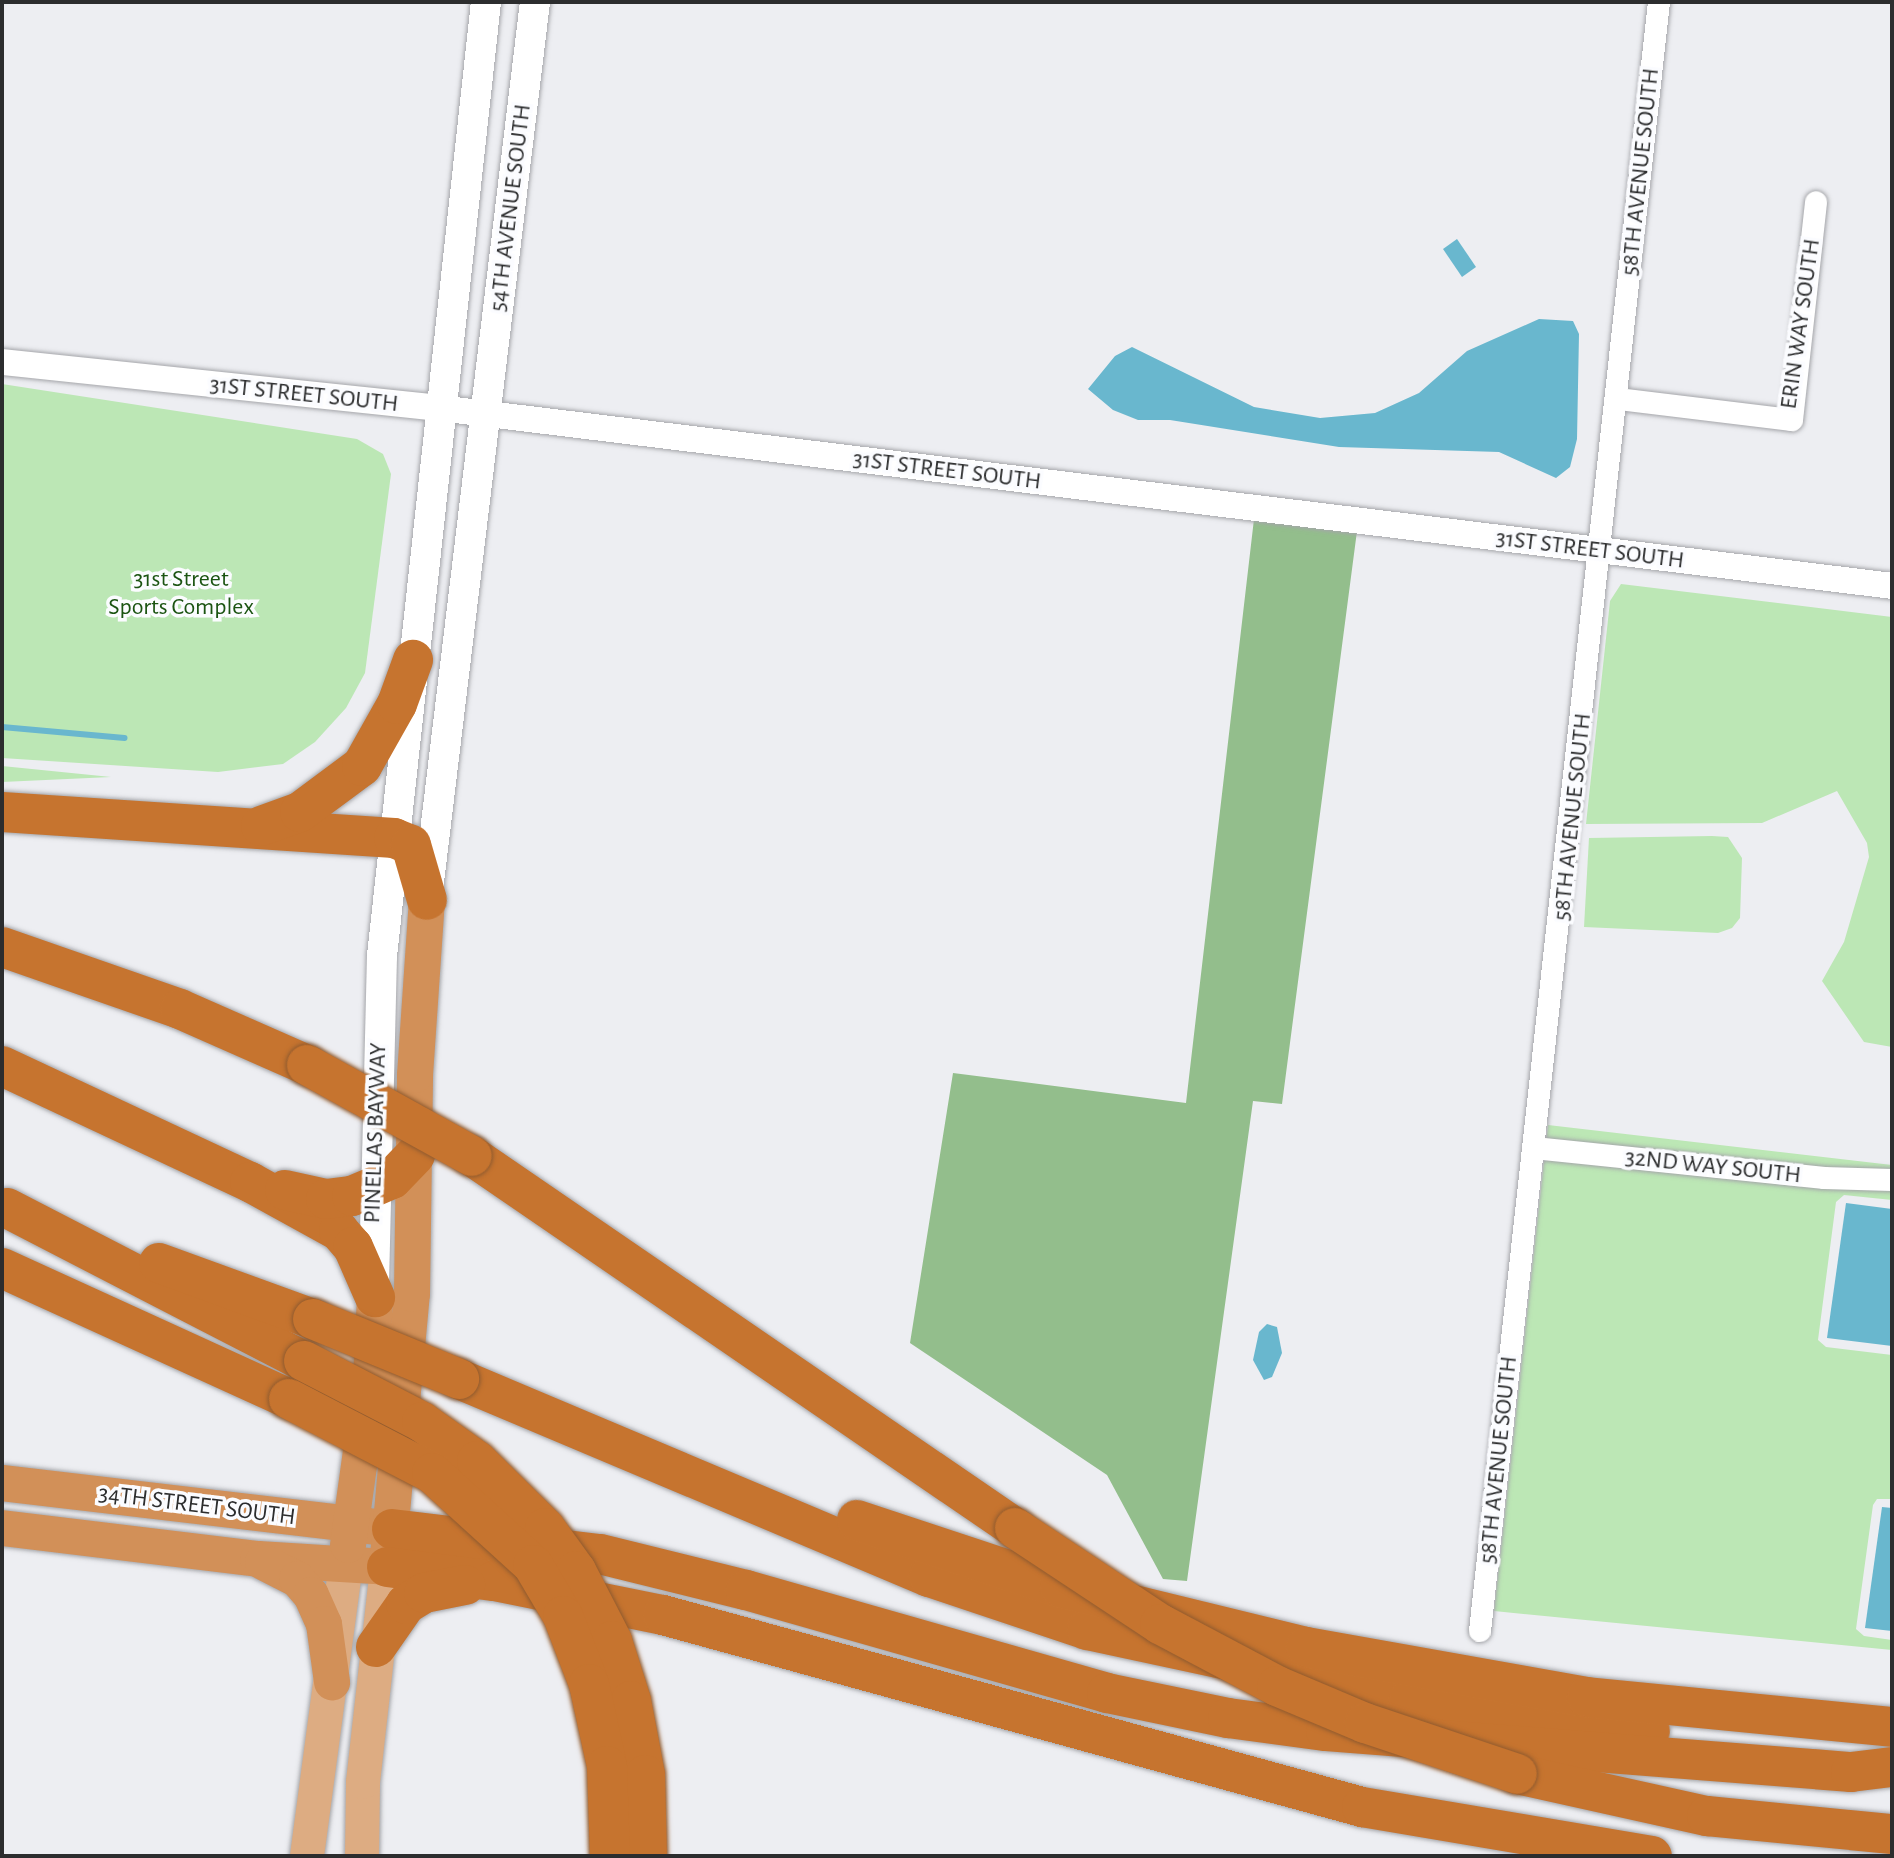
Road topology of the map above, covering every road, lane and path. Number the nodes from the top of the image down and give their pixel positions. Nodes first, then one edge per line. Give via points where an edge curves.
1 (486, 2) edge
2 (535, 2) edge
3 (1659, 2) edge
4 (1816, 202) dead end
5 (2, 362) edge
6 (1618, 399) junction
7 (439, 408) junction
8 (487, 414) junction
9 (1602, 552) junction
10 (1892, 586) edge
11 (413, 660) junction
12 (2, 812) edge
13 (251, 829) junction
14 (394, 838) junction
15 (427, 900) junction
16 (2, 947) edge
17 (2, 1066) edge
18 (1534, 1148) junction
19 (415, 1155) junction
20 (1892, 1180) edge
21 (250, 1182) junction
22 (373, 1188) junction
23 (4, 1207) edge
24 (2, 1268) edge
25 (375, 1297) junction
26 (2, 1483) edge
27 (729, 1488) junction
28 (351, 1524) junction
29 (2, 1528) edge
30 (392, 1529) junction
31 (258, 1559) junction
32 (346, 1563) junction
33 (387, 1567) junction
34 (494, 1581) junction
35 (1480, 1631) dead end
36 (376, 1647) junction
37 (332, 1682) junction
38 (1892, 1727) edge
39 (1892, 1760) edge
40 (1892, 1767) edge
41 (1892, 1834) edge
42 (307, 1856) edge
43 (362, 1856) edge
44 (610, 1856) edge
45 (647, 1856) edge
46 (1652, 1856) edge

1 - 7 main road, 54TH AVENUE SOUTH
2 - 8 main road, 54TH AVENUE SOUTH
3 - 6 street, 58TH AVENUE SOUTH
4 - 6 street, ERIN WAY SOUTH via 1792,420
5 - 7 street, 31ST STREET SOUTH
6 - 9 street, 58TH AVENUE SOUTH
7 - 8 street, 31ST STREET SOUTH
7 - 11 main road, PINELLAS BAYWAY
8 - 9 street, 31ST STREET SOUTH
8 - 15 main road, PINELLAS BAYWAY
9 - 10 street, 31ST STREET SOUTH
9 - 18 street, 58TH AVENUE SOUTH
11 - 13 highway via 397,704 362,766 300,812
11 - 14 main road, PINELLAS BAYWAY
12 - 13 highway
13 - 14 highway
14 - 15 highway via 411,845
14 - 22 main road, PINELLAS BAYWAY via 382,956
15 - 19 highway, PINELLAS BAYWAY
16 - 41 highway, bridge via 180,1009 307,1065 472,1156 1160,1624 1277,1686 1365,1723 1517,1774 1707,1816
17 - 21 highway
18 - 20 street, 32ND WAY SOUTH via 1824,1178
18 - 35 street, 58TH AVENUE SOUTH
19 - 22 highway via 392,1179
19 - 30 highway, PINELLAS BAYWAY via 412,1294
21 - 22 highway via 326,1199
21 - 25 highway via 339,1231 353,1247
22 - 25 main road, PINELLAS BAYWAY
23 - 27 highway, bridge via 313,1319
23 - 45 highway, bridge via 422,1422 477,1461 545,1528 576,1571 612,1641 631,1701 645,1775
24 - 44 highway, bridge via 289,1399 432,1473 533,1565 563,1616 589,1684 607,1766
25 - 28 highway, PINELLAS BAYWAY via 371,1379
26 - 28 highway, 34TH STREET SOUTH
27 - 38 highway via 833,1512 1060,1587 1306,1647 1587,1697
27 - 39 highway via 929,1577 1087,1630 1237,1666 1409,1699
28 - 30 highway, 34TH STREET SOUTH
28 - 32 highway, PINELLAS BAYWAY
29 - 31 highway, 34TH STREET SOUTH
30 - 33 highway, PINELLAS BAYWAY
30 - 40 highway via 600,1554 1107,1693 1228,1718 1326,1731 1851,1772
31 - 32 highway, 34TH STREET SOUTH
31 - 37 highway via 297,1579 311,1595 324,1624
32 - 33 highway, 34TH STREET SOUTH
32 - 37 main road, PINELLAS BAYWAY
33 - 34 highway
33 - 36 main road, PINELLAS BAYWAY
34 - 36 highway via 424,1593 397,1612
34 - 46 highway via 663,1615 1362,1807
36 - 43 main road, PINELLAS BAYWAY
37 - 42 main road, PINELLAS BAYWAY

